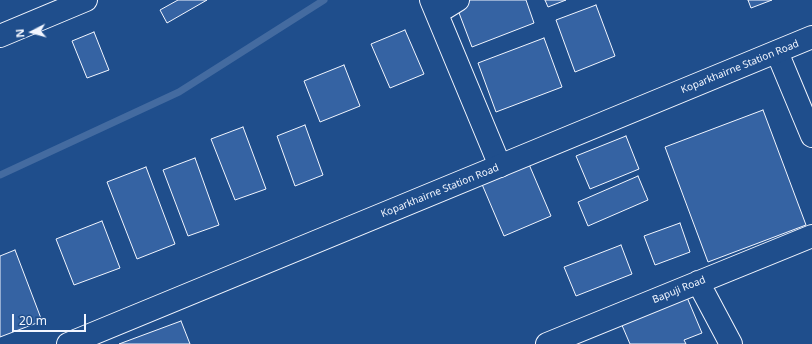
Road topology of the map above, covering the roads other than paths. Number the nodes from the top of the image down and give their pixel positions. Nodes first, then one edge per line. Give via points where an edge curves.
1 (86, 0) edge
2 (458, 0) edge
3 (434, 7) edge
4 (0, 36) edge
5 (812, 37) edge
6 (778, 52) junction
7 (812, 136) edge
8 (500, 166) junction
9 (812, 236) edge
10 (698, 282) junction
11 (68, 344) edge
12 (547, 344) edge
13 (731, 344) edge

1 - 4 street
2 - 3 street
3 - 8 street
5 - 6 street, Koparkhairne Station Road
6 - 7 street
6 - 8 street, Koparkhairne Station Road
8 - 11 street, Koparkhairne Station Road
9 - 10 street, Bapuji Road
10 - 12 street, Bapuji Road
10 - 13 street

